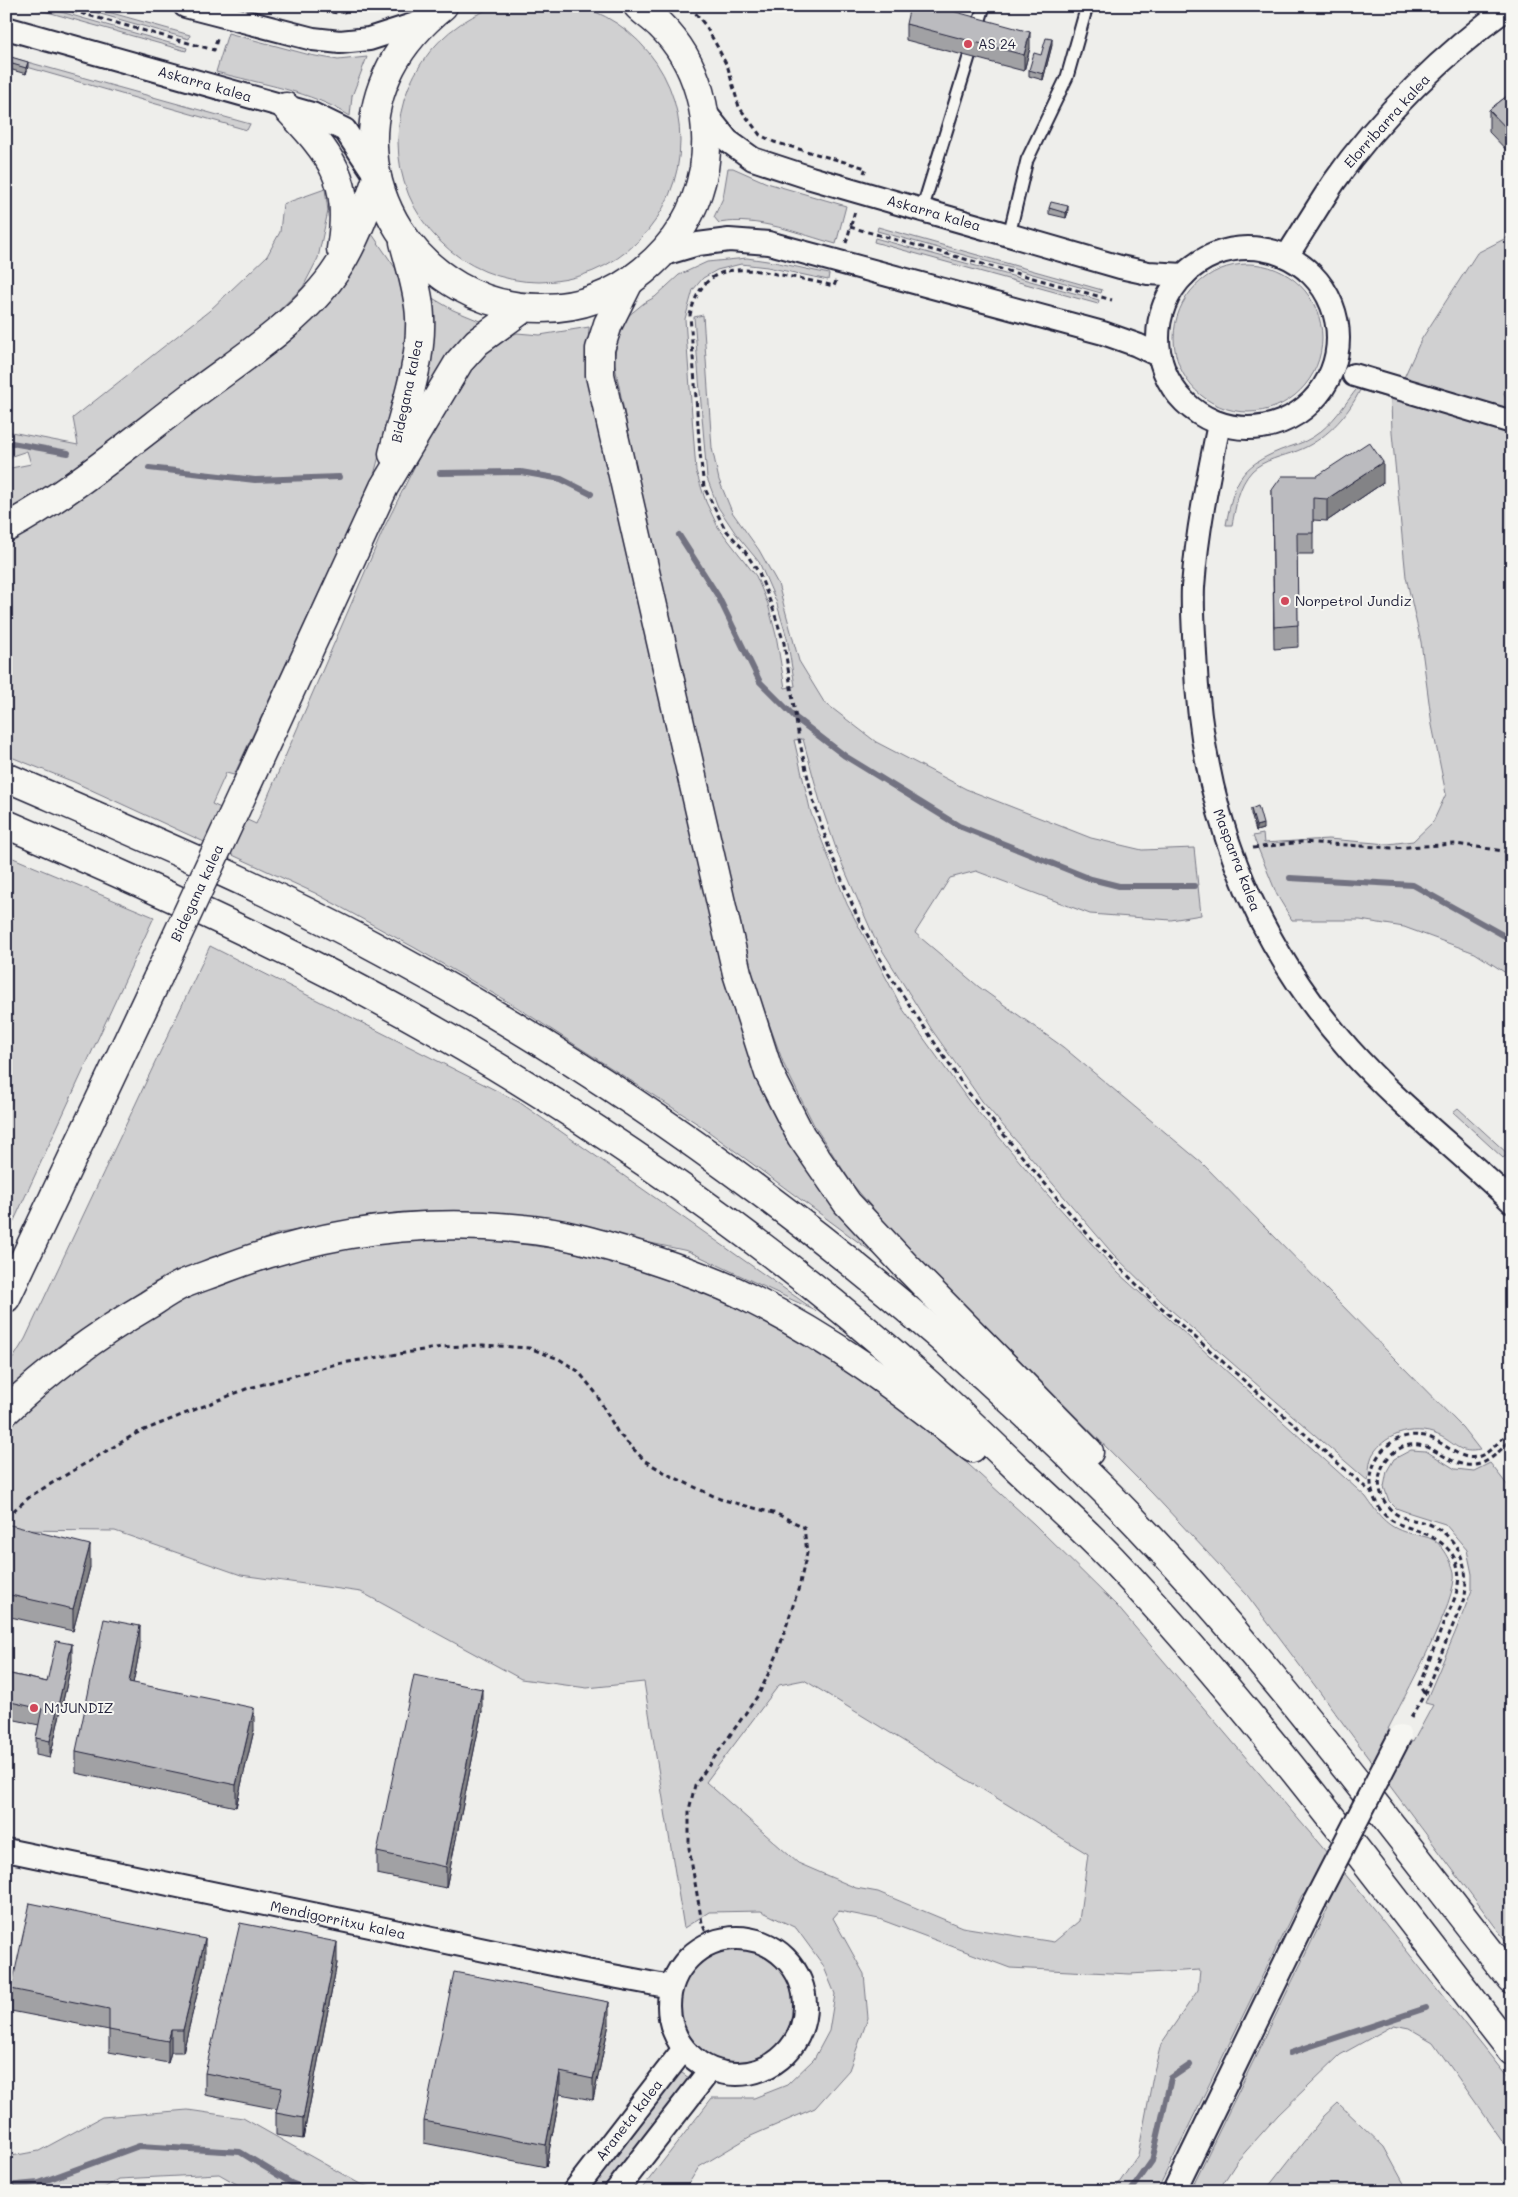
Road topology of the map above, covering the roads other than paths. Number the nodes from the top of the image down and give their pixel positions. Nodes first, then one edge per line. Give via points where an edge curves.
1 (185, 6) edge
2 (638, 6) edge
3 (984, 6) edge
4 (1088, 6) edge
5 (1510, 6) edge
6 (434, 14) edge
7 (658, 16) edge
8 (6, 28) edge
9 (976, 34) edge
10 (969, 57) edge
11 (286, 107) junction
12 (704, 112) junction
13 (377, 178) junction
14 (922, 210) junction
15 (1009, 235) junction
16 (402, 236) junction
17 (664, 254) junction
18 (1287, 256) junction
19 (338, 268) junction
20 (1184, 275) junction
21 (628, 284) junction
22 (524, 308) junction
23 (1160, 356) junction
24 (1354, 375) dead end
25 (1512, 422) edge
26 (1219, 424) junction
27 (384, 486) junction
28 (6, 528) edge
29 (6, 777) edge
30 (6, 824) edge
31 (1512, 1202) edge
32 (6, 1298) edge
33 (6, 1411) edge
34 (1110, 1557) junction
35 (1185, 1575) junction
36 (1400, 1736) road end
37 (6, 1850) edge
38 (1512, 1980) edge
39 (671, 1987) junction
40 (683, 2050) junction
41 (1512, 2051) edge
42 (710, 2070) junction
43 (574, 2191) edge
44 (616, 2191) edge
45 (1174, 2191) edge

1 - 6 street via 340,42 369,39
2 - 7 main road
3 - 9 lane
4 - 15 lane via 1067,77 1028,160
5 - 18 street, Elorribarra kalea via 1450,53 1380,124 1335,181
6 - 13 main road via 406,43 391,67 381,94 375,122
7 - 12 main road via 696,80
8 - 11 street, Askarra kalea
10 - 14 lane
11 - 13 street, Askarra kalea via 312,114 345,130
11 - 19 main road via 332,161 342,188 345,212
12 - 14 street, Askarra kalea via 728,141 754,159
12 - 17 main road via 707,150 700,188 686,223
13 - 16 main road via 387,209
13 - 19 main road via 364,216
14 - 15 street, Askarra kalea
15 - 20 street, Askarra kalea via 1120,267
16 - 22 main road via 443,278 495,303
16 - 27 main road, Bidegana kalea via 420,316 419,347
17 - 21 main road
17 - 23 street via 698,244 729,240 769,243 1103,333
18 - 20 street via 1266,249 1229,250 1201,261
18 - 26 street via 1310,271 1327,292 1336,318 1338,345 1332,372 1318,395 1298,414 1273,425 1246,428
19 - 28 main road via 313,300 271,336 68,490
20 - 23 street via 1170,293 1162,313 1158,335
21 - 22 main road via 595,300 560,308
21 - 35 main road via 608,324 600,349 600,375 737,973 769,1073 802,1136 847,1203 1119,1484
22 - 27 main road, Bidegana kalea via 477,342 459,362
23 - 26 street via 1168,378 1181,398 1198,413
24 - 25 street
26 - 31 street, Masparra kalea via 1201,511 1193,589 1197,696 1204,753 1215,802 1234,859 1270,939 1307,998 1383,1085
27 - 32 main road, Bidegana kalea, bridge
29 - 35 main road via 181,852 363,941 517,1028 646,1111 770,1200 959,1353 1110,1496
30 - 34 main road via 171,895 352,985 493,1064 624,1148 841,1309 927,1382
33 - 34 main road via 72,1354 114,1324 181,1286 248,1260 309,1242 383,1229 444,1224 525,1229 596,1243 676,1267 746,1296 814,1333 906,1395
34 - 41 main road via 1247,1712
35 - 38 main road via 1277,1680
36 - 45 street, bridge via 1315,1901
37 - 39 street, Mendigorritxu kalea
39 - 40 street via 669,2020
39 - 42 street via 681,1967 696,1951 737,1938 759,1941 778,1951 794,1967 803,1987 806,2009 801,2030 790,2050 774,2065 754,2073 732,2075
40 - 42 street
40 - 43 street, Araneta kalea
42 - 44 street

